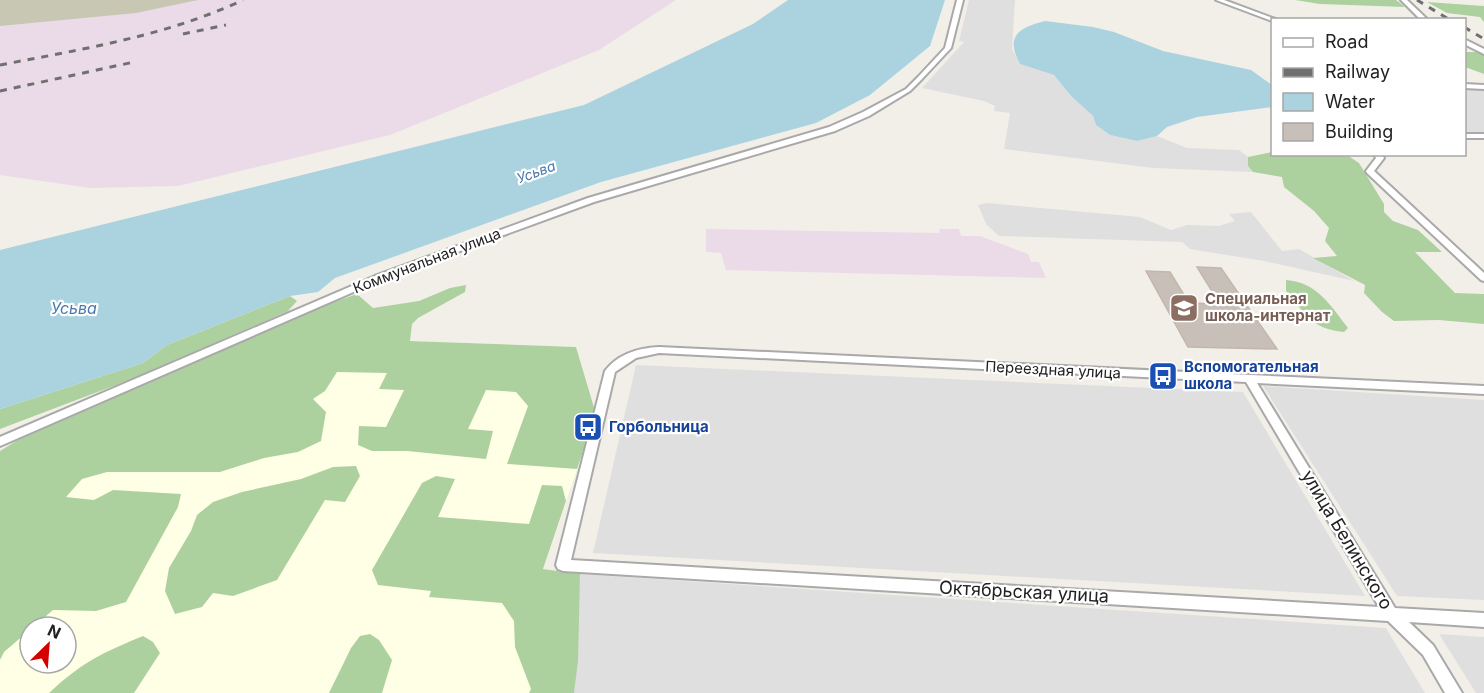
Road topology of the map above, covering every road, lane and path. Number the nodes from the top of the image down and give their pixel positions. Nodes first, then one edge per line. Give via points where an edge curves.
1 (960, 0) edge
2 (1219, 0) edge
3 (1404, 0) edge
4 (1422, 18) edge
5 (1271, 19) edge
6 (1466, 42) edge
7 (1484, 52) edge
8 (1466, 86) edge
9 (1484, 87) edge
10 (1466, 136) edge
11 (1484, 136) edge
12 (1379, 156) edge
13 (1484, 278) edge
14 (1250, 380) junction
15 (1484, 390) edge
16 (0, 442) edge
17 (563, 565) joint
18 (1391, 614) junction
19 (1484, 620) edge
20 (1454, 693) edge

1 - 16 street, Коммунальная улица via 948,48 908,90 866,114 832,129 591,200 378,278
2 - 5 street
3 - 4 street
6 - 7 street
8 - 9 street
10 - 11 street
12 - 13 street via 1370,171
14 - 15 street, Переездная улица
14 - 17 street, Переездная улица via 639,352 624,358 610,371
14 - 18 street, улица Белинского
17 - 18 street, Октябрьская улица
18 - 19 street, Октябрьская улица
18 - 20 street, улица Белинского via 1428,651

